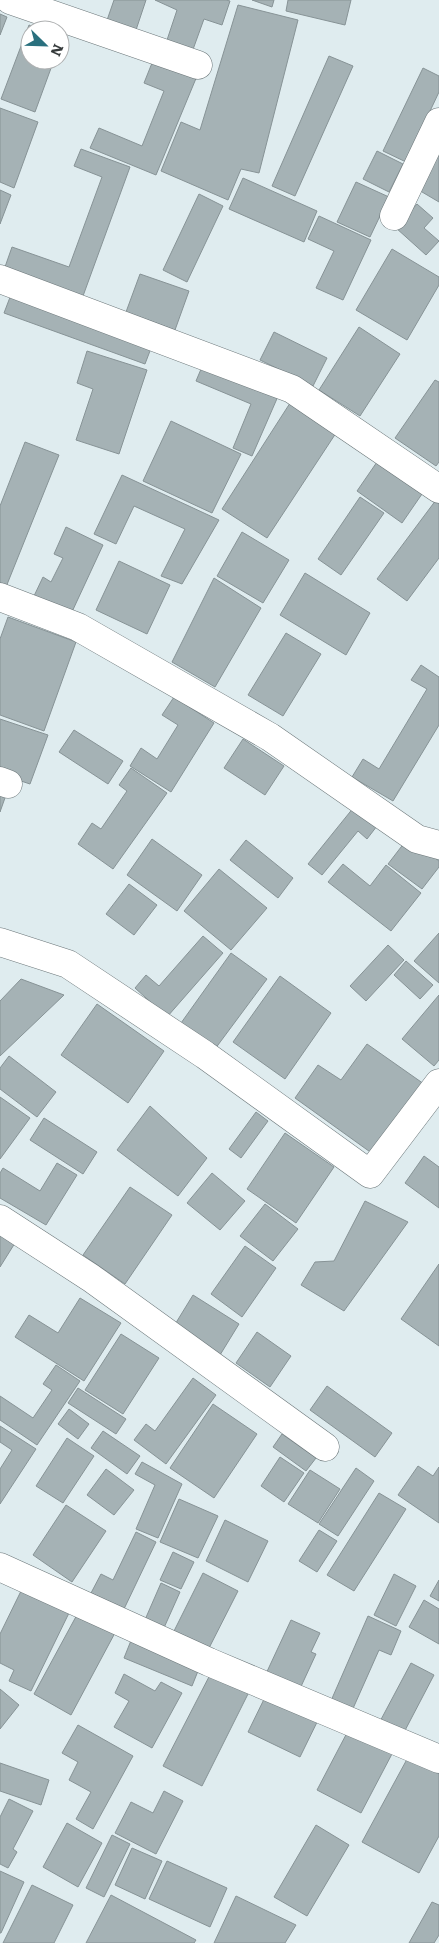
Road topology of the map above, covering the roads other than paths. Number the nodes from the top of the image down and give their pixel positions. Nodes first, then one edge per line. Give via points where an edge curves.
1 (10, 0) edge
2 (198, 65) dead end
3 (439, 122) edge
4 (394, 216) dead end
5 (0, 279) edge
6 (439, 489) edge
7 (0, 597) edge
8 (439, 845) edge
9 (0, 942) edge
10 (438, 1087) edge
11 (0, 1219) edge
12 (324, 1447) dead end
13 (0, 1567) edge
14 (439, 1759) edge

1 - 2 street
3 - 4 street
5 - 6 street via 292,390
7 - 8 street via 78,627 103,641 270,737 417,839
9 - 10 street via 68,964 205,1055 370,1174
11 - 12 street via 91,1278
13 - 14 street via 209,1662

